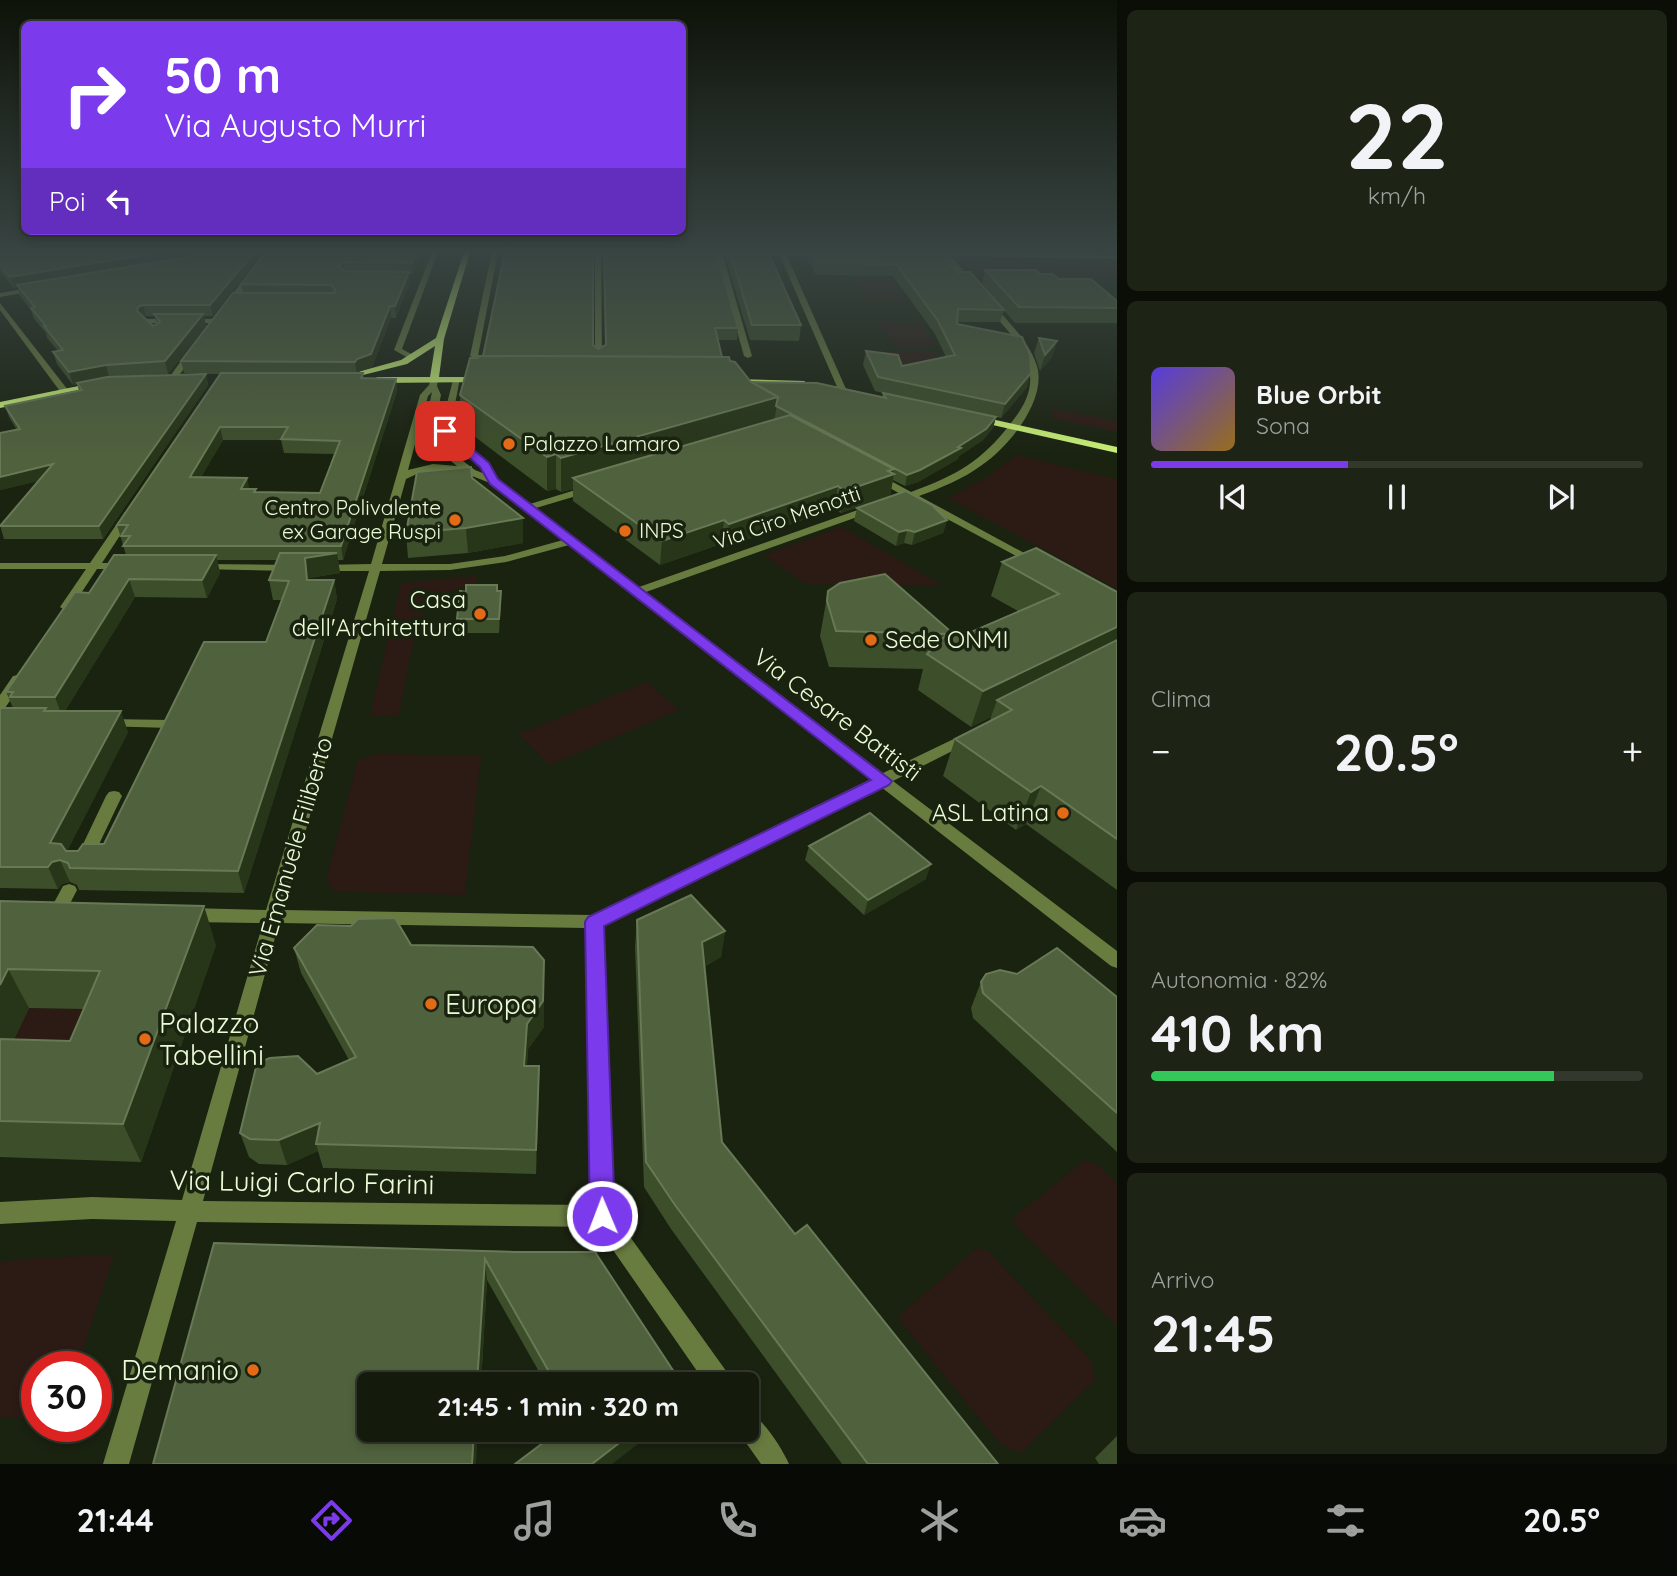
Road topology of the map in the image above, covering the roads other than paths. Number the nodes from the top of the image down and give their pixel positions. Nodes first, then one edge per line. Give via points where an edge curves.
1 (12, 320) edge
2 (409, 320) edge
3 (446, 320) edge
4 (481, 320) edge
5 (599, 320) edge
6 (738, 320) edge
7 (812, 320) edge
8 (1003, 320) edge
9 (216, 321) joint
10 (207, 332) edge
11 (156, 334) edge
12 (440, 339) junction
13 (200, 342) edge
14 (474, 356) edge
15 (748, 356) dead end
16 (599, 357) edge
17 (412, 358) junction
18 (160, 379) edge
19 (172, 379) junction
20 (184, 379) edge
21 (457, 380) junction
22 (493, 380) edge
23 (721, 382) edge
24 (110, 383) edge
25 (433, 383) junction
26 (819, 385) edge
27 (831, 387) edge
28 (842, 389) junction
29 (853, 391) edge
30 (65, 392) junction
31 (0, 405) edge
32 (972, 418) edge
33 (1013, 427) junction
34 (1117, 450) edge
35 (471, 472) junction
36 (869, 473) edge
37 (402, 477) junction
38 (494, 481) junction
39 (601, 486) edge
40 (910, 495) junction
41 (138, 500) edge
42 (527, 508) junction
43 (570, 541) junction
44 (0, 566) edge
45 (94, 566) junction
46 (135, 566) edge
47 (188, 567) edge
48 (377, 568) junction
49 (1046, 569) edge
50 (636, 592) junction
51 (58, 620) edge
52 (22, 673) edge
53 (0, 705) edge
54 (92, 723) edge
55 (172, 724) edge
56 (977, 733) edge
57 (883, 781) junction
58 (114, 796) dead end
59 (81, 866) edge
60 (69, 890) edge
61 (34, 911) edge
62 (178, 915) edge
63 (273, 918) junction
64 (594, 922) junction
65 (1117, 961) edge
66 (192, 1210) junction
67 (0, 1213) edge
68 (602, 1216) junction
69 (712, 1372) edge
70 (759, 1440) edge
71 (116, 1464) edge
72 (776, 1464) edge

1 - 30 street
2 - 17 street via 398,350
3 - 12 main road, Via Emanuele Filiberto
4 - 14 street
5 - 16 street
6 - 15 street
7 - 28 street
8 - 33 street, Via Ciro Menotti via 1019,338 1034,369 1032,396
9 - 10 street
9 - 11 street via 146,321
12 - 17 main road
12 - 25 main road, Via Emanuele Filiberto
13 - 19 street
17 - 25 main road via 338,380
18 - 19 main road
19 - 20 main road
21 - 22 main road
21 - 25 main road
21 - 38 street via 445,431 485,465
23 - 26 main road via 736,387
24 - 30 main road
25 - 35 street via 437,395 429,437
25 - 37 street, Via Emanuele Filiberto via 424,395
27 - 28 main road
28 - 29 main road
30 - 31 main road
32 - 33 main road
33 - 34 main road
33 - 40 street, Via Ciro Menotti via 975,466
35 - 37 street via 435,466
35 - 38 street
36 - 40 street
37 - 48 street, Via Emanuele Filiberto
38 - 42 street, Via Cesare Battisti
39 - 42 street
40 - 49 street
40 - 50 street, Via Ciro Menotti
41 - 45 street
42 - 43 street, Via Cesare Battisti
43 - 48 street via 480,563
43 - 50 street, Via Cesare Battisti
44 - 45 street
45 - 46 street
45 - 51 street
47 - 48 street
48 - 63 street, Via Emanuele Filiberto
50 - 57 street, Via Cesare Battisti
52 - 53 street
54 - 55 street
56 - 57 street
57 - 64 street
57 - 65 street, Via Cesare Battisti
58 - 59 street
60 - 61 street via 64,912
62 - 63 street
63 - 64 street
63 - 66 street, Via Emanuele Filiberto
64 - 68 street
66 - 67 street, Via Luigi Carlo Farini via 92,1208
66 - 68 street, Via Luigi Carlo Farini
66 - 71 street, Via Emanuele Filiberto
68 - 69 street
70 - 72 street

